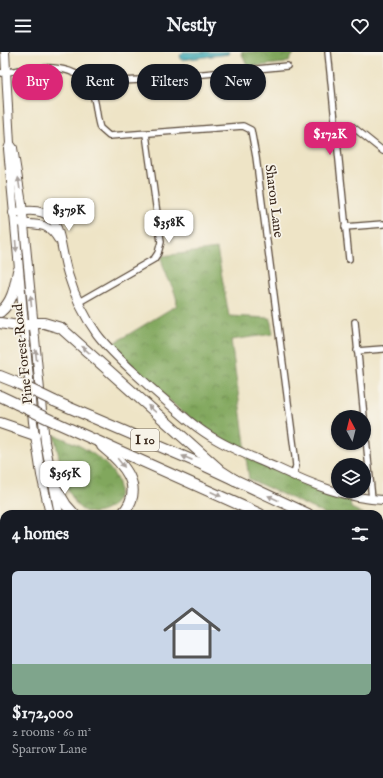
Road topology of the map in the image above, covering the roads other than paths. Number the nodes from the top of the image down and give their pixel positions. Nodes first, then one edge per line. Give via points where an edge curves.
1 (5, 52) edge
2 (328, 52) edge
3 (287, 66) dead end
4 (71, 71) edge
5 (3, 73) edge
6 (129, 81) edge
7 (94, 100) edge
8 (336, 125) junction
9 (146, 134) junction
10 (10, 144) junction
11 (383, 151) edge
12 (22, 210) junction
13 (13, 217) junction
14 (23, 224) junction
15 (383, 224) edge
16 (37, 225) junction
17 (346, 227) junction
18 (25, 241) junction
19 (61, 244) junction
20 (349, 258) dead end
21 (18, 272) junction
22 (79, 302) junction
23 (0, 312) edge
24 (355, 322) dead end
25 (0, 323) edge
26 (28, 325) junction
27 (383, 349) edge
28 (358, 351) junction
29 (0, 376) edge
30 (0, 396) edge
31 (363, 410) edge
32 (0, 423) edge
33 (34, 435) junction
34 (91, 437) junction
35 (367, 450) edge
36 (294, 476) junction
37 (52, 480) junction
38 (235, 480) junction
39 (372, 499) junction
40 (383, 500) edge
41 (49, 510) edge
42 (59, 510) edge
43 (70, 510) edge
44 (125, 510) edge
45 (251, 510) edge
46 (299, 510) edge

1 - 5 main road, Pine Forest Road
2 - 8 street
3 - 6 street
4 - 5 street, Sharon Lane via 66,69
5 - 10 main road, Pine Forest Road
7 - 9 street, Sharon Lane via 98,125 102,132 113,136
8 - 11 street via 353,127
8 - 17 street
9 - 22 street via 161,242 158,253 145,265
9 - 36 street, Sharon Lane via 243,126 249,128 252,133 295,456
12 -> 10 main road, Pine Forest Road via 17,168
10 - 13 main road, Pine Forest Road via 8,149
12 - 13 main road
12 - 14 main road, Pine Forest Road
12 - 19 main road via 33,209 48,216 58,229
13 - 14 main road
13 -> 21 main road, Pine Forest Road
14 - 16 main road
14 - 18 main road, Pine Forest Road
15 - 17 street
16 - 18 main road via 27,233
16 - 19 main road via 49,228
17 - 20 street
26 -> 18 main road, Pine Forest Road
19 - 22 main road via 68,274
21 - 23 highway via 11,298
21 - 26 main road, Pine Forest Road
22 - 36 main road via 97,333 112,350 186,419 225,444
24 - 28 street
25 - 26 highway
26 - 33 main road, Pine Forest Road
37 -> 26 main road, Pine Forest Road
38 -> 26 highway via 218,468 65,331 50,324
27 - 28 street
28 - 31 street
38 -> 29 highway, I 10, bridge
30 - 34 highway, I 10, bridge
32 - 33 highway
33 - 41 main road, Pine Forest Road
34 -> 44 highway via 117,458 130,477 132,496
34 -> 45 highway, I 10
35 - 39 street
36 - 39 main road via 334,492
37 - 42 main road, Pine Forest Road
37 - 43 highway
46 -> 38 highway, I 10
39 - 40 main road

